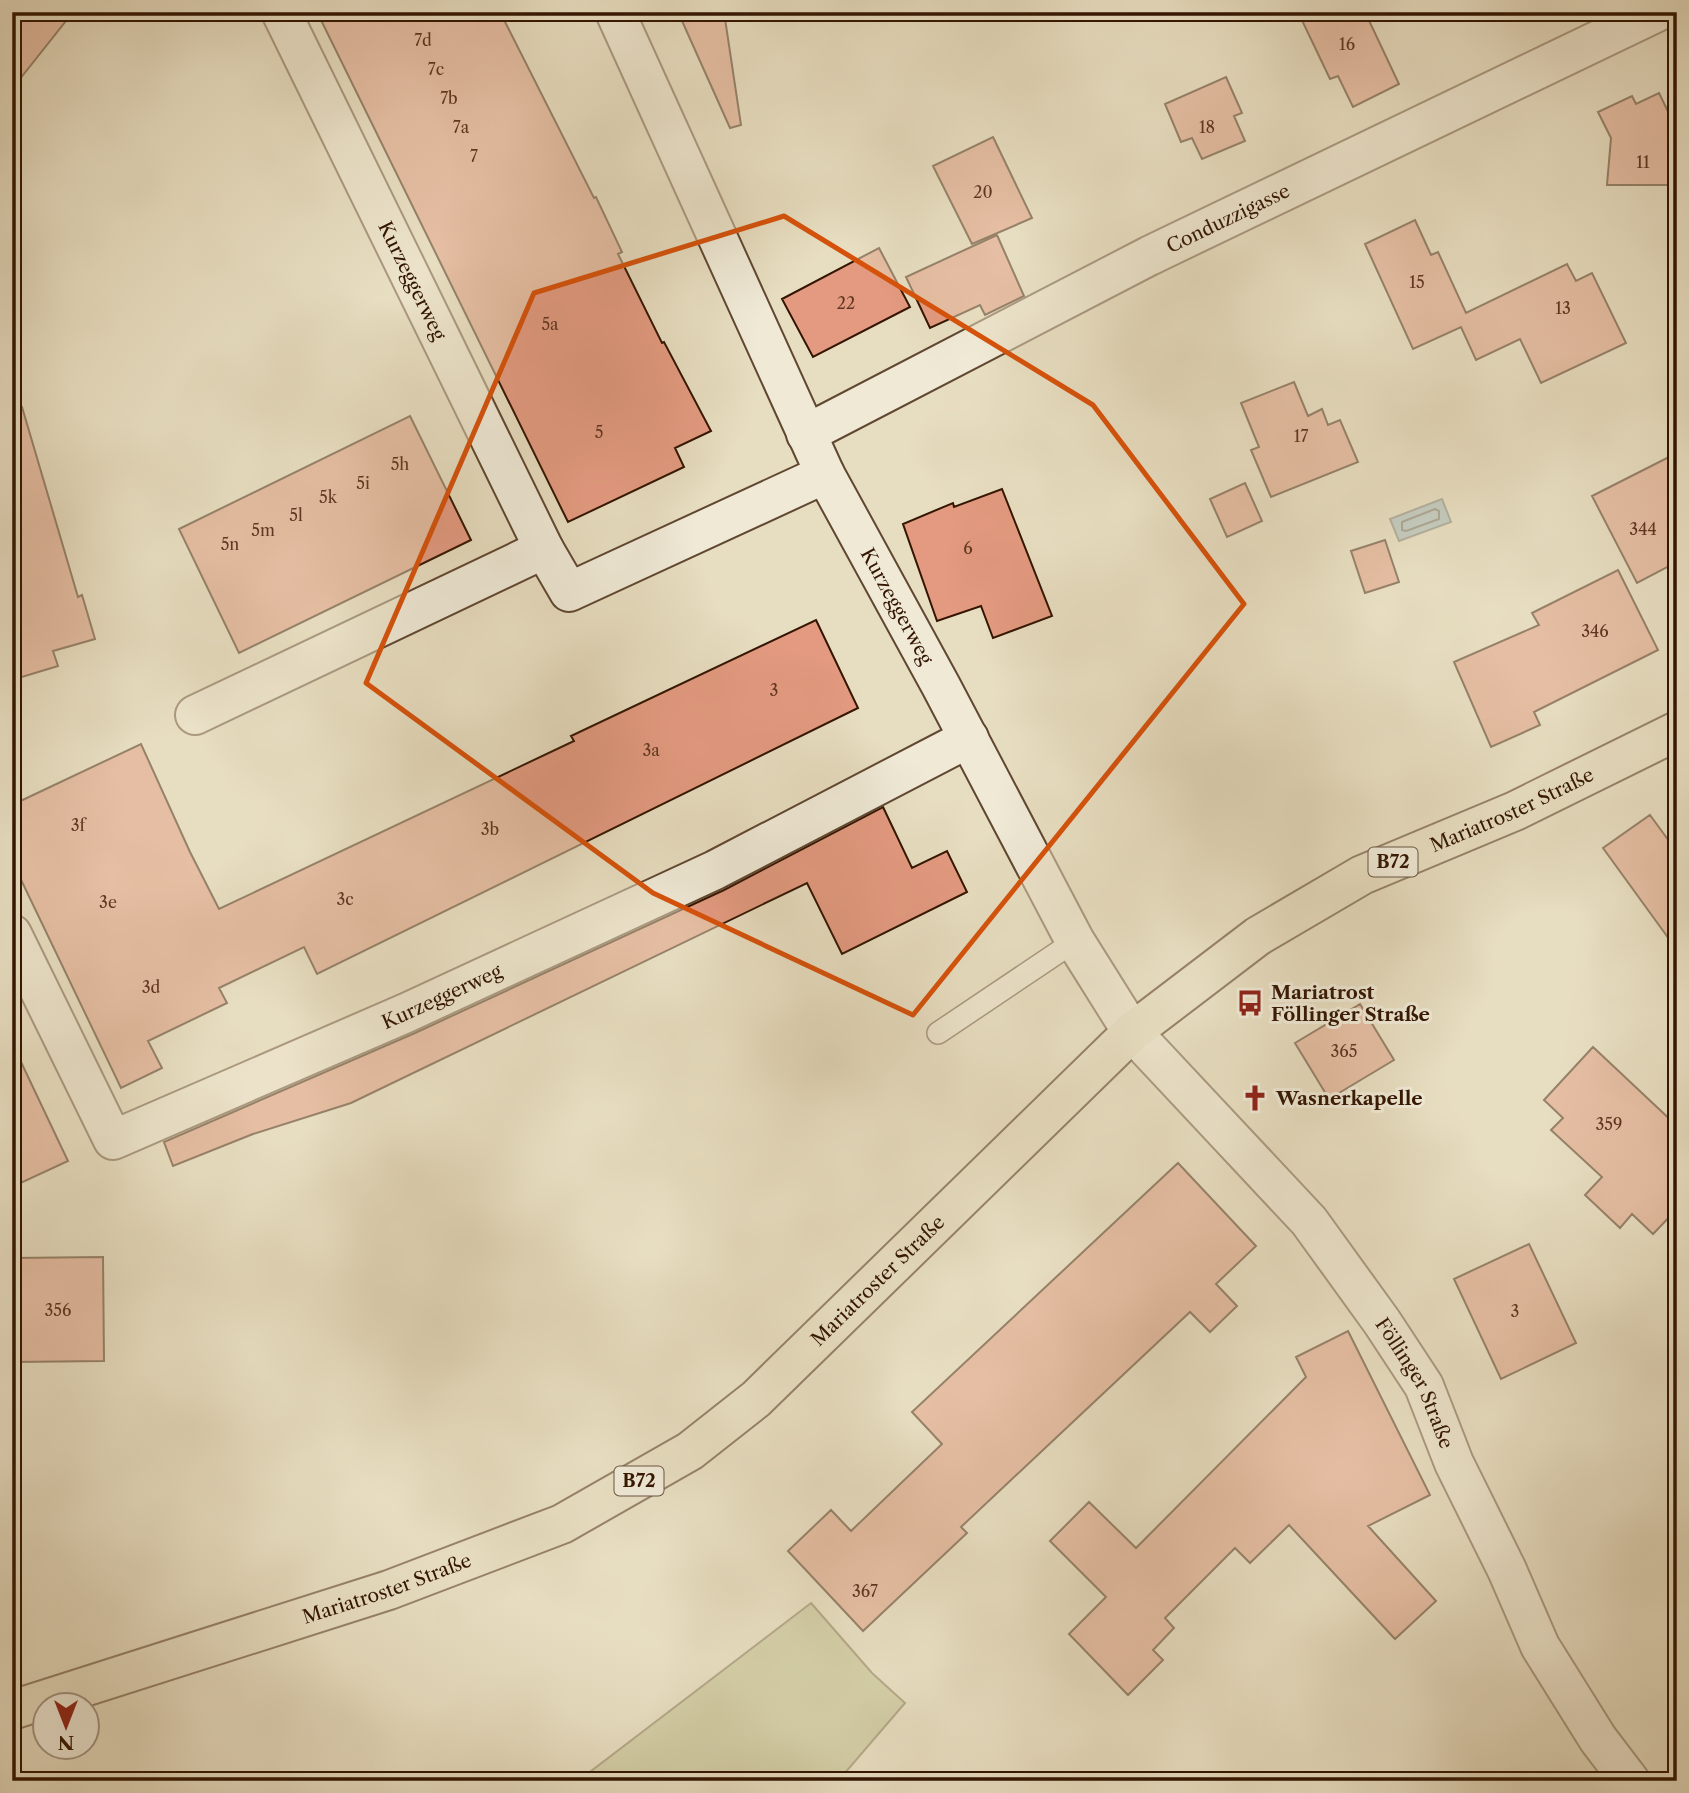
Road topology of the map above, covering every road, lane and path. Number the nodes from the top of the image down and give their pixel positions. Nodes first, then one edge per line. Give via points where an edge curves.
1 (281, 12) edge
2 (615, 12) edge
3 (1657, 12) edge
4 (806, 434) junction
5 (825, 474) junction
6 (544, 549) junction
7 (195, 715) dead end
8 (1677, 731) edge
9 (969, 738) junction
10 (12, 934) edge
11 (1075, 941) junction
12 (1132, 1032) junction
13 (938, 1033) dead end
14 (12, 1710) edge
15 (1630, 1781) edge

1 - 6 street, Kurzeggerweg
2 - 4 street, Kurzeggerweg
3 - 4 street, Conduzzigasse via 1149,256
4 - 5 street, Kurzeggerweg
5 - 6 street, Kurzeggerweg via 569,592
5 - 9 street, Kurzeggerweg
6 - 7 street
8 - 12 main road, Mariatroster Straße / B72 via 1527,805 1362,875 1258,936
9 - 10 street, Kurzeggerweg via 715,870 406,1013 113,1140
9 - 11 street, Kurzeggerweg
11 - 12 street, Kurzeggerweg
11 - 13 lane
12 - 14 main road, Mariatroster Straße / B72 via 756,1399 659,1470 562,1524 478,1558
12 - 15 street, Föllinger Straße via 1309,1221 1382,1322 1424,1387 1454,1463 1541,1646 1598,1739

